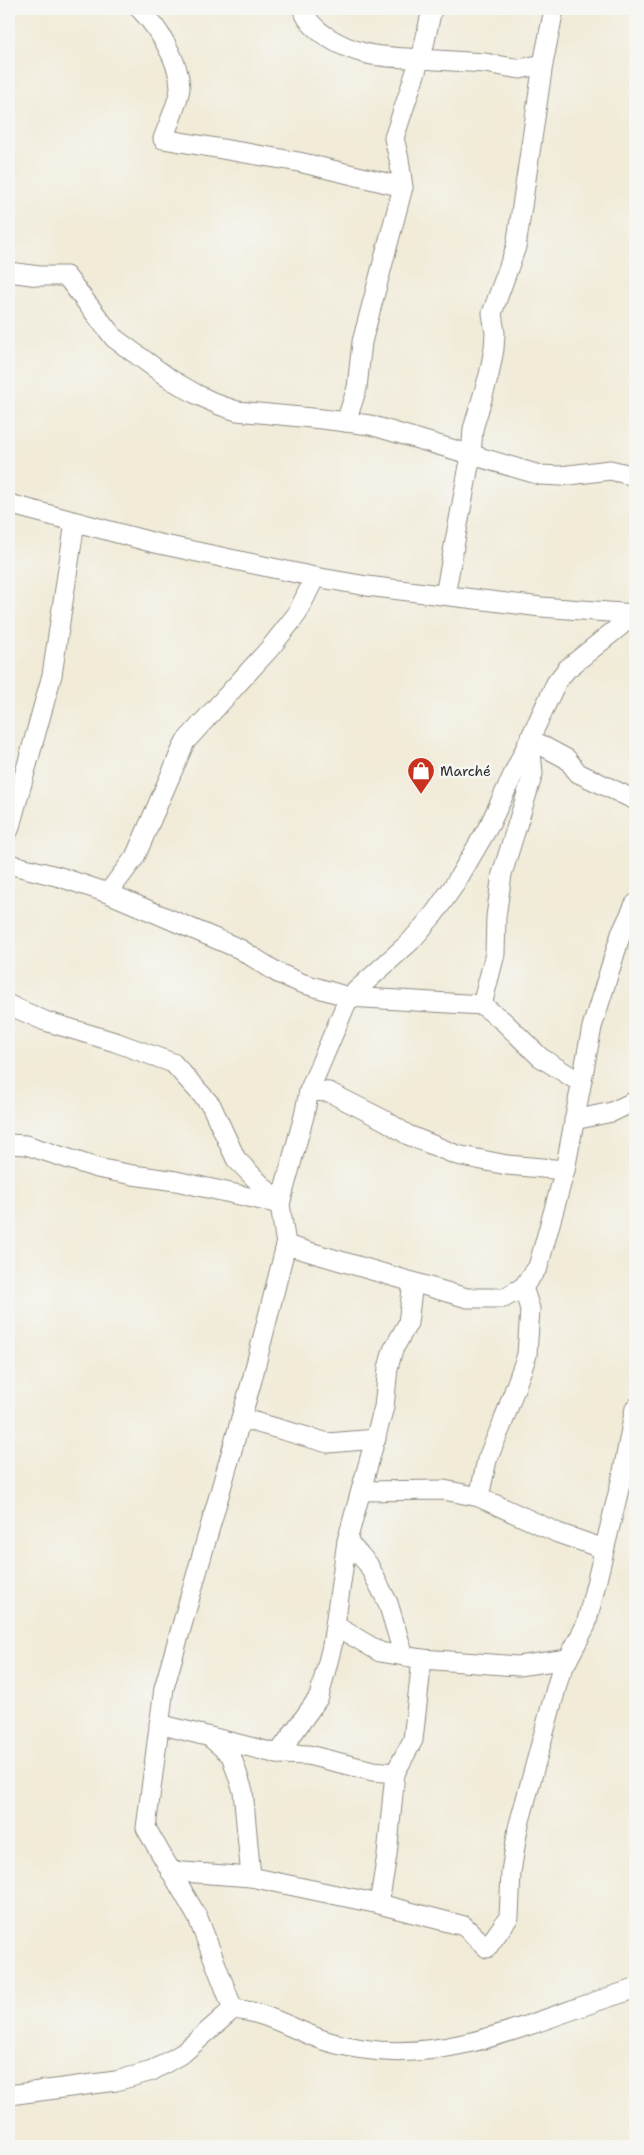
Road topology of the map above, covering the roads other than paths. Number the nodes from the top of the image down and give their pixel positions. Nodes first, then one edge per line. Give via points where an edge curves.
1 (140, 9) edge
2 (302, 9) edge
3 (432, 9) edge
4 (554, 9) edge
5 (420, 59) junction
6 (543, 64) junction
7 (403, 187) junction
8 (9, 272) edge
9 (346, 422) junction
10 (471, 455) junction
11 (635, 476) edge
12 (9, 504) edge
13 (75, 522) junction
14 (314, 577) junction
15 (445, 595) junction
16 (635, 614) edge
17 (530, 739) junction
18 (635, 800) edge
19 (9, 830) edge
20 (9, 864) edge
21 (108, 892) junction
22 (635, 904) edge
23 (349, 997) junction
24 (9, 1005) edge
25 (482, 1005) junction
26 (581, 1083) junction
27 (309, 1091) junction
28 (635, 1101) edge
29 (574, 1120) junction
30 (9, 1144) edge
31 (565, 1170) junction
32 (280, 1204) junction
33 (286, 1245) junction
34 (413, 1282) junction
35 (523, 1286) junction
36 (635, 1408) edge
37 (241, 1418) junction
38 (376, 1439) junction
39 (361, 1491) junction
40 (479, 1497) junction
41 (347, 1541) junction
42 (604, 1549) junction
43 (336, 1626) junction
44 (413, 1658) junction
45 (568, 1659) junction
46 (160, 1724) junction
47 (211, 1738) junction
48 (278, 1754) junction
49 (395, 1773) junction
50 (170, 1871) junction
51 (251, 1876) junction
52 (379, 1904) junction
53 (635, 1989) edge
54 (233, 2009) junction
55 (9, 2095) edge

1 - 7 street via 174,60 180,89 163,139 299,162
2 - 5 street via 321,34 356,50
3 - 5 street
4 - 6 street
5 - 6 street via 520,69
5 - 7 street via 394,138
6 - 10 street via 516,247 492,313 494,349 473,430
7 - 9 street via 362,342 357,388
8 - 9 street via 66,276 114,338 146,363 196,394 237,411
9 - 10 street
10 - 11 street via 540,475 610,470
10 - 15 street
12 - 13 street
13 - 14 street via 155,543
13 - 19 street via 52,675
14 - 15 street
14 - 21 street via 297,614 185,742 135,857
15 - 16 street
16 - 17 street via 567,668 556,683
17 - 18 street via 567,759 578,773
17 - 23 street via 490,824 456,884 411,941
17 - 25 street via 533,774 502,874 495,954
20 - 21 street
21 - 23 street via 240,949 278,973
22 - 26 street via 621,934 592,1027
23 - 25 street
23 - 27 street
24 - 32 street via 44,1021 173,1063 211,1105 236,1159
25 - 26 street via 504,1021 540,1056
26 - 29 street
27 - 31 street via 328,1092 408,1135 457,1155 507,1165
27 - 32 street
28 - 29 street via 612,1112
29 - 31 street
30 - 32 street via 26,1146 97,1168
31 - 35 street via 538,1267
32 - 33 street
33 - 34 street
33 - 37 street
34 - 35 street via 467,1298 504,1298
34 - 38 street via 408,1324 393,1350
35 - 40 street via 530,1309 527,1355 487,1460
36 - 42 street
37 - 38 street via 328,1443
37 - 46 street via 164,1688
38 - 39 street
39 - 40 street via 444,1490
39 - 41 street
40 - 42 street via 558,1533
41 - 43 street
41 - 44 street via 368,1564
42 - 45 street via 586,1624
43 - 44 street via 380,1652
43 - 48 street via 320,1697
44 - 45 street via 518,1666
44 - 49 street via 413,1740
45 - 52 street via 560,1674 518,1828 509,1916 487,1948 464,1926
46 - 47 street
46 - 50 street via 146,1828
47 - 48 street
47 - 51 street via 230,1756 243,1791
48 - 49 street via 308,1755 374,1772
49 - 52 street
50 - 51 street
50 - 54 street via 198,1918
51 - 52 street
53 - 54 street via 485,2040 411,2052 365,2049 326,2041 253,2011
54 - 55 street via 183,2053 152,2071 116,2081

